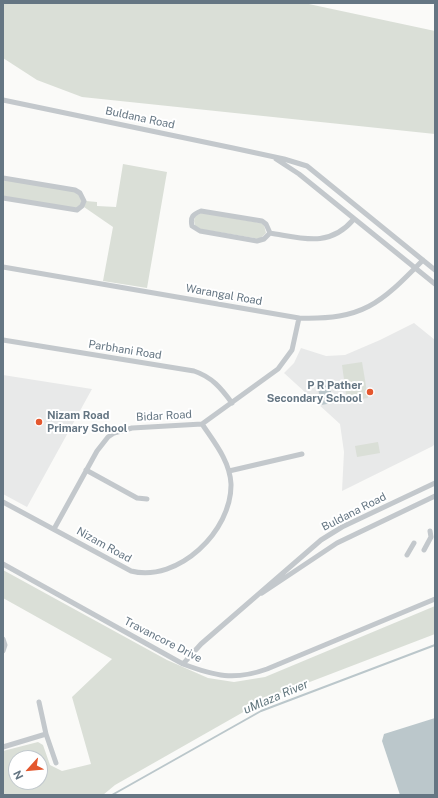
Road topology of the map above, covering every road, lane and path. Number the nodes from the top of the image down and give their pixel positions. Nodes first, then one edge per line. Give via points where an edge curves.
1 (3, 100) edge
2 (272, 157) junction
3 (3, 178) edge
4 (3, 198) edge
5 (353, 220) junction
6 (270, 233) junction
7 (423, 260) junction
8 (3, 267) edge
9 (415, 268) junction
10 (435, 270) edge
11 (435, 284) edge
12 (299, 318) junction
13 (3, 340) edge
14 (232, 403) junction
15 (202, 424) junction
16 (302, 454) dead end
17 (86, 470) junction
18 (229, 471) junction
19 (435, 483) edge
20 (435, 496) edge
21 (147, 499) dead end
22 (3, 502) edge
23 (54, 529) junction
24 (430, 531) dead end
25 (414, 543) dead end
26 (424, 550) dead end
27 (407, 555) dead end
28 (3, 564) edge
29 (435, 599) edge
30 (252, 600) junction
31 (3, 639) edge
32 (3, 650) edge
33 (183, 664) junction
34 (39, 702) dead end
35 (46, 734) junction
36 (3, 747) edge
37 (56, 763) dead end

1 - 2 street, Buldana Road
2 - 5 street, Buldana Road via 299,174
2 - 7 street, Buldana Road via 307,166
3 - 4 street via 75,190 84,201 77,210
5 - 6 street via 347,227 327,239 306,239
5 - 9 street, Buldana Road
6 - 6 street via 257,241 200,231 192,226 191,220 193,215 201,211 262,221
7 - 9 street, Warangal Road
7 - 10 street, Buldana Road
8 - 12 street, Warangal Road
9 - 11 street, Buldana Road
9 - 12 street, Warangal Road via 373,306 330,318
12 - 14 street, Bidar Road via 292,350 286,361 278,370
13 - 14 street, Parbhani Road via 194,371 210,377
14 - 15 street, Bidar Road
15 - 17 street, Bidar Road via 132,428 118,432 103,442
15 - 18 street, Nizam Road
16 - 18 street
17 - 21 street via 137,498
17 - 23 street, Bidar Road
18 - 23 street, Nizam Road via 230,500 225,515 199,548 182,563 167,570 143,574 131,571
19 - 30 street, Buldana Road via 331,533 296,560
20 - 30 street, Buldana Road via 337,543
22 - 23 street, Nizam Road
24 - 26 street via 431,537
25 - 27 street
28 - 33 street, Travancore Drive
29 - 33 street, Travancore Drive via 255,674 218,676
30 - 33 street, Buldana Road via 201,644
31 - 32 street
34 - 35 street
35 - 36 street
35 - 37 street

